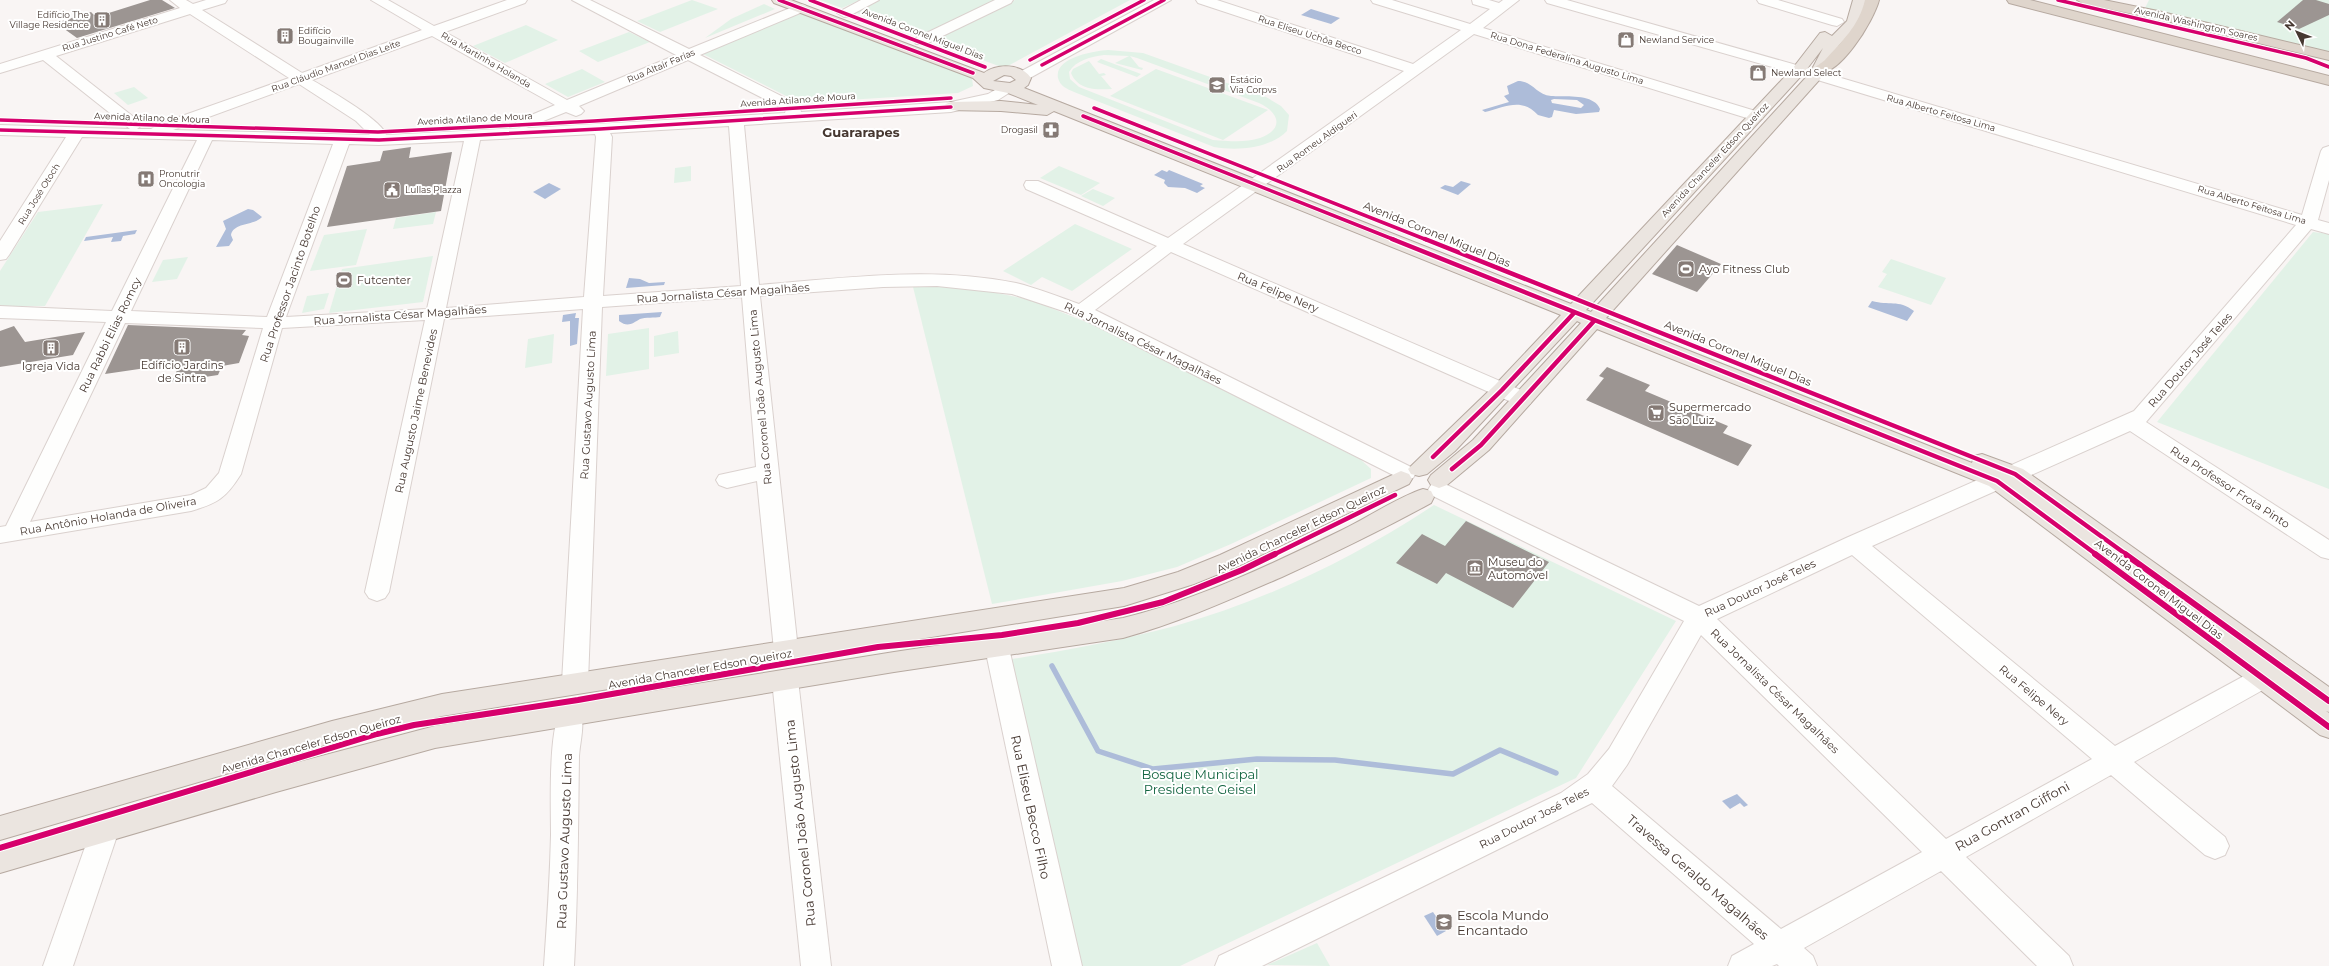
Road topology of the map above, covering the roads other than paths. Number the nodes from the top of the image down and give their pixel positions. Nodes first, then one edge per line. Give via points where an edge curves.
1 (177, 0) edge
2 (220, 0) edge
3 (378, 0) edge
4 (520, 0) edge
5 (579, 0) edge
6 (779, 0) edge
7 (872, 0) edge
8 (1006, 0) edge
9 (1144, 0) edge
10 (1164, 0) edge
11 (1203, 0) edge
12 (1378, 0) edge
13 (1552, 0) edge
14 (1764, 0) edge
15 (1846, 0) edge
16 (1860, 0) edge
17 (1872, 0) edge
18 (2014, 0) edge
19 (2038, 0) edge
20 (2084, 0) edge
21 (1478, 1) dead end
22 (805, 4) edge
23 (1506, 4) edge
24 (190, 9) junction
25 (844, 13) junction
26 (1837, 22) junction
27 (1472, 29) junction
28 (434, 30) junction
29 (921, 41) junction
30 (689, 54) junction
31 (45, 55) junction
32 (2329, 56) edge
33 (0, 69) edge
34 (1416, 70) junction
35 (1798, 71) junction
36 (1818, 73) junction
37 (2329, 74) edge
38 (299, 79) junction
39 (1012, 80) junction
40 (2329, 81) edge
41 (987, 82) junction
42 (567, 106) junction
43 (950, 107) junction
44 (793, 112) junction
45 (1083, 116) junction
46 (1756, 116) junction
47 (0, 120) edge
48 (736, 120) junction
49 (523, 124) junction
50 (134, 125) junction
51 (597, 125) junction
52 (168, 126) junction
53 (0, 130) edge
54 (77, 132) junction
55 (153, 135) junction
56 (378, 136) junction
57 (473, 136) junction
58 (206, 137) junction
59 (342, 140) junction
60 (2329, 151) edge
61 (1702, 175) junction
62 (1261, 182) junction
63 (1032, 185) dead end
64 (1701, 203) junction
65 (2309, 221) junction
66 (2329, 229) edge
67 (1170, 246) junction
68 (1631, 251) junction
69 (0, 255) edge
70 (1651, 259) junction
71 (750, 290) junction
72 (593, 302) junction
73 (1579, 308) junction
74 (1082, 311) junction
75 (0, 312) edge
76 (437, 314) junction
77 (1599, 316) junction
78 (119, 318) junction
79 (274, 323) junction
80 (1502, 390) junction
81 (1523, 399) junction
82 (2131, 422) junction
83 (767, 472) junction
84 (1408, 474) junction
85 (2006, 477) junction
86 (727, 480) dead end
87 (1434, 489) junction
88 (215, 494) joint
89 (7, 533) edge
90 (1854, 544) junction
91 (2329, 551) edge
92 (378, 592) dead end
93 (1699, 617) junction
94 (978, 622) junction
95 (891, 634) junction
96 (988, 649) junction
97 (786, 650) junction
98 (894, 662) junction
99 (2272, 672) junction
100 (785, 680) junction
101 (575, 682) junction
102 (2329, 701) edge
103 (570, 716) junction
104 (2329, 727) edge
105 (2113, 760) junction
106 (1594, 788) junction
107 (5, 827) edge
108 (105, 830) junction
109 (2214, 846) dead end
110 (1943, 853) junction
111 (1, 860) edge
112 (1779, 946) junction
113 (58, 966) edge
114 (559, 966) edge
115 (816, 966) edge
116 (1066, 966) edge
117 (1230, 966) edge
118 (1743, 966) edge
119 (1802, 966) edge
120 (2058, 966) edge

1 - 24 street
2 - 24 street, Rua Justino Café Neto
3 - 28 street, Rua Martinha Holanda
4 - 28 street, Rua Cláudio Manoel Dias Leite
5 - 30 street
6 - 22 main road, Avenida Coronel Miguel Dias
7 - 25 street
8 - 29 street
9 - 39 street
10 - 39 street
11 - 34 street, Rua Eliseu Uchôa Becco
12 - 27 street, Rua Dona Federalina Augusto Lima
13 - 35 street, Rua Alberto Feitosa Lima
14 - 26 street
15 - 26 main road, Avenida Chanceler Edson Queiroz via 1843,14
16 - 36 main road, Avenida Chanceler Edson Queiroz via 1854,22 1833,43
17 - 36 highway via 1870,13 1862,28
18 - 40 highway, Avenida Washington Soares
19 - 37 highway
20 - 32 highway, Avenida Washington Soares
21 - 23 street
22 - 25 main road, Avenida Coronel Miguel Dias
22 - 30 street, Rua Altair Farias
22 - 41 main road, Avenida Coronel Miguel Dias via 973,73
23 - 27 street, Rua Romeu Aldigueri
24 - 31 street, Rua Justino Café Neto
24 - 38 street
25 - 29 main road, Avenida Coronel Miguel Dias
26 - 35 main road, Avenida Chanceler Edson Queiroz
27 - 34 street, Rua Romeu Aldigueri
27 - 46 street, Rua Dona Federalina Augusto Lima
28 - 38 street, Rua Cláudio Manoel Dias Leite
28 - 42 street, Rua Martinha Holanda
29 - 39 main road, Avenida Coronel Miguel Dias
30 - 42 street, Rua Altair Farias
30 - 44 street
31 - 33 street, Rua Justino Café Neto
31 - 50 street
34 - 62 street, Rua Romeu Aldigueri
35 - 36 street, Rua Alberto Feitosa Lima
35 - 46 main road, Avenida Chanceler Edson Queiroz
36 - 64 main road, Avenida Chanceler Edson Queiroz
36 - 65 street, Rua Alberto Feitosa Lima
38 - 52 street, Rua Cláudio Manoel Dias Leite
38 - 56 street via 362,118
39 - 41 main road, Avenida Coronel Miguel Dias via 995,88
39 - 43 street, Avenida Atilano de Moura via 993,98
39 - 45 main road, Avenida Coronel Miguel Dias
39 - 62 main road, Avenida Coronel Miguel Dias via 1094,108
41 - 44 street, Avenida Atilano de Moura via 975,92 957,98
42 - 49 street, Rua Altair Farias
42 - 51 street, Rua Martinha Holanda
43 - 44 street, Avenida Atilano de Moura
43 - 45 main road via 1022,107
44 - 48 street, Avenida Atilano de Moura
44 - 51 street, Avenida Atilano de Moura
45 - 62 main road, Avenida Coronel Miguel Dias
46 - 61 main road, Avenida Chanceler Edson Queiroz
47 - 50 street, Avenida Atilano de Moura
48 - 51 street, Avenida Atilano de Moura
48 - 71 street, Rua Coronel João Augusto Lima
49 - 51 street, Avenida Atilano de Moura
49 - 56 street, Avenida Atilano de Moura
50 - 52 street, Avenida Atilano de Moura
51 - 57 street, Avenida Atilano de Moura
51 - 72 street, Rua Gustavo Augusto Lima via 604,138
52 - 55 street, Rua Cláudio Manoel Dias Leite
52 - 56 street, Avenida Atilano de Moura
53 - 54 street, Avenida Atilano de Moura
54 - 55 street, Avenida Atilano de Moura
54 - 69 street, Rua José Otoch
55 - 58 street, Avenida Atilano de Moura
56 - 57 street, Avenida Atilano de Moura
56 - 59 street, Avenida Atilano de Moura
57 - 76 street, Rua Augusto Jaime Benevides
58 - 59 street, Avenida Atilano de Moura
58 - 78 street, Rua Rabbi Elias Romcy
59 - 79 street, Rua Professor Jacinto Botelho
60 - 65 street
61 - 64 main road
61 - 68 main road, Avenida Chanceler Edson Queiroz
62 - 67 street, Rua Romeu Aldigueri
62 - 73 main road, Avenida Coronel Miguel Dias
63 - 67 street, Rua Felipe Nery
64 - 70 main road, Avenida Chanceler Edson Queiroz
65 - 66 street, Rua Alberto Feitosa Lima
65 - 82 street, Rua Doutor José Teles via 2149,409
67 - 74 street, Rua Romeu Aldigueri
67 - 80 street, Rua Felipe Nery
68 - 70 main road
68 - 73 main road, Avenida Chanceler Edson Queiroz
70 - 77 main road, Avenida Chanceler Edson Queiroz
71 - 72 street, Rua Jornalista César Magalhães
71 - 74 street, Rua Jornalista César Magalhães via 883,282 968,281 1016,289
71 - 83 street, Rua Coronel João Augusto Lima
72 - 76 street, Rua Jornalista César Magalhães
72 - 101 street, Rua Gustavo Augusto Lima
73 - 77 main road, Avenida Coronel Miguel Dias
73 - 80 main road, Avenida Chanceler Edson Queiroz
74 - 84 street, Rua Jornalista César Magalhães
75 - 78 street, Rua Jornalista César Magalhães
76 - 79 street, Rua Jornalista César Magalhães
76 - 92 street, Rua Augusto Jaime Benevides
77 - 81 main road, Avenida Chanceler Edson Queiroz
77 - 85 main road, Avenida Coronel Miguel Dias
78 - 79 street, Rua Jornalista César Magalhães
78 - 89 street, Rua Rabbi Elias Romcy
79 - 88 street, Rua Professor Jacinto Botelho via 230,474 221,490
80 - 81 street, Rua Felipe Nery
80 - 84 main road, Avenida Chanceler Edson Queiroz via 1447,446
81 - 87 main road, Avenida Chanceler Edson Queiroz via 1481,445
82 - 85 street, Rua Doutor José Teles
82 - 91 street, Rua Professor Frota Pinto
83 - 86 street
83 - 97 street, Rua Coronel João Augusto Lima
84 - 87 main road via 1400,484 1405,491 1413,495
84 - 94 main road, Avenida Chanceler Edson Queiroz via 1186,578 1124,597
85 - 90 street, Rua Doutor José Teles
85 - 99 main road, Avenida Coronel Miguel Dias
87 - 93 street, Rua Jornalista César Magalhães
87 - 96 main road, Avenida Chanceler Edson Queiroz via 1388,517 1186,610 1123,628
88 - 89 street, Rua Antônio Holanda de Oliveira via 191,503
90 - 93 street, Rua Doutor José Teles
90 - 105 street, Rua Felipe Nery
93 - 106 street, Rua Doutor José Teles via 1618,757
93 - 110 street, Rua Jornalista César Magalhães
94 - 95 main road, Avenida Chanceler Edson Queiroz
94 - 96 main road
95 - 97 main road, Avenida Chanceler Edson Queiroz
95 - 98 main road
96 - 98 main road, Avenida Chanceler Edson Queiroz
96 - 116 street, Rua Eliseu Becco Filho
97 - 101 main road, Avenida Chanceler Edson Queiroz
98 - 100 main road, Avenida Chanceler Edson Queiroz
99 - 102 main road, Avenida Coronel Miguel Dias
99 - 104 main road, Avenida Coronel Miguel Dias
99 - 105 street, Rua Gontran Giffoni
100 - 103 main road, Avenida Chanceler Edson Queiroz
100 - 115 street, Rua Coronel João Augusto Lima
101 - 107 main road, Avenida Chanceler Edson Queiroz via 396,714
103 - 108 main road, Avenida Chanceler Edson Queiroz via 428,738
103 - 114 street, Rua Gustavo Augusto Lima via 566,754 564,880
105 - 109 street, Rua Felipe Nery
105 - 110 street, Rua Gontran Giffoni
106 - 112 street, Travessa Geraldo Magalhães
106 - 117 street, Rua Doutor José Teles
107 - 111 main road
108 - 111 main road, Avenida Chanceler Edson Queiroz
108 - 113 street
110 - 112 street, Rua Gontran Giffoni
110 - 120 street, Rua Jornalista César Magalhães
112 - 118 street, Rua Gontran Giffoni
112 - 119 street, Travessa Geraldo Magalhães

